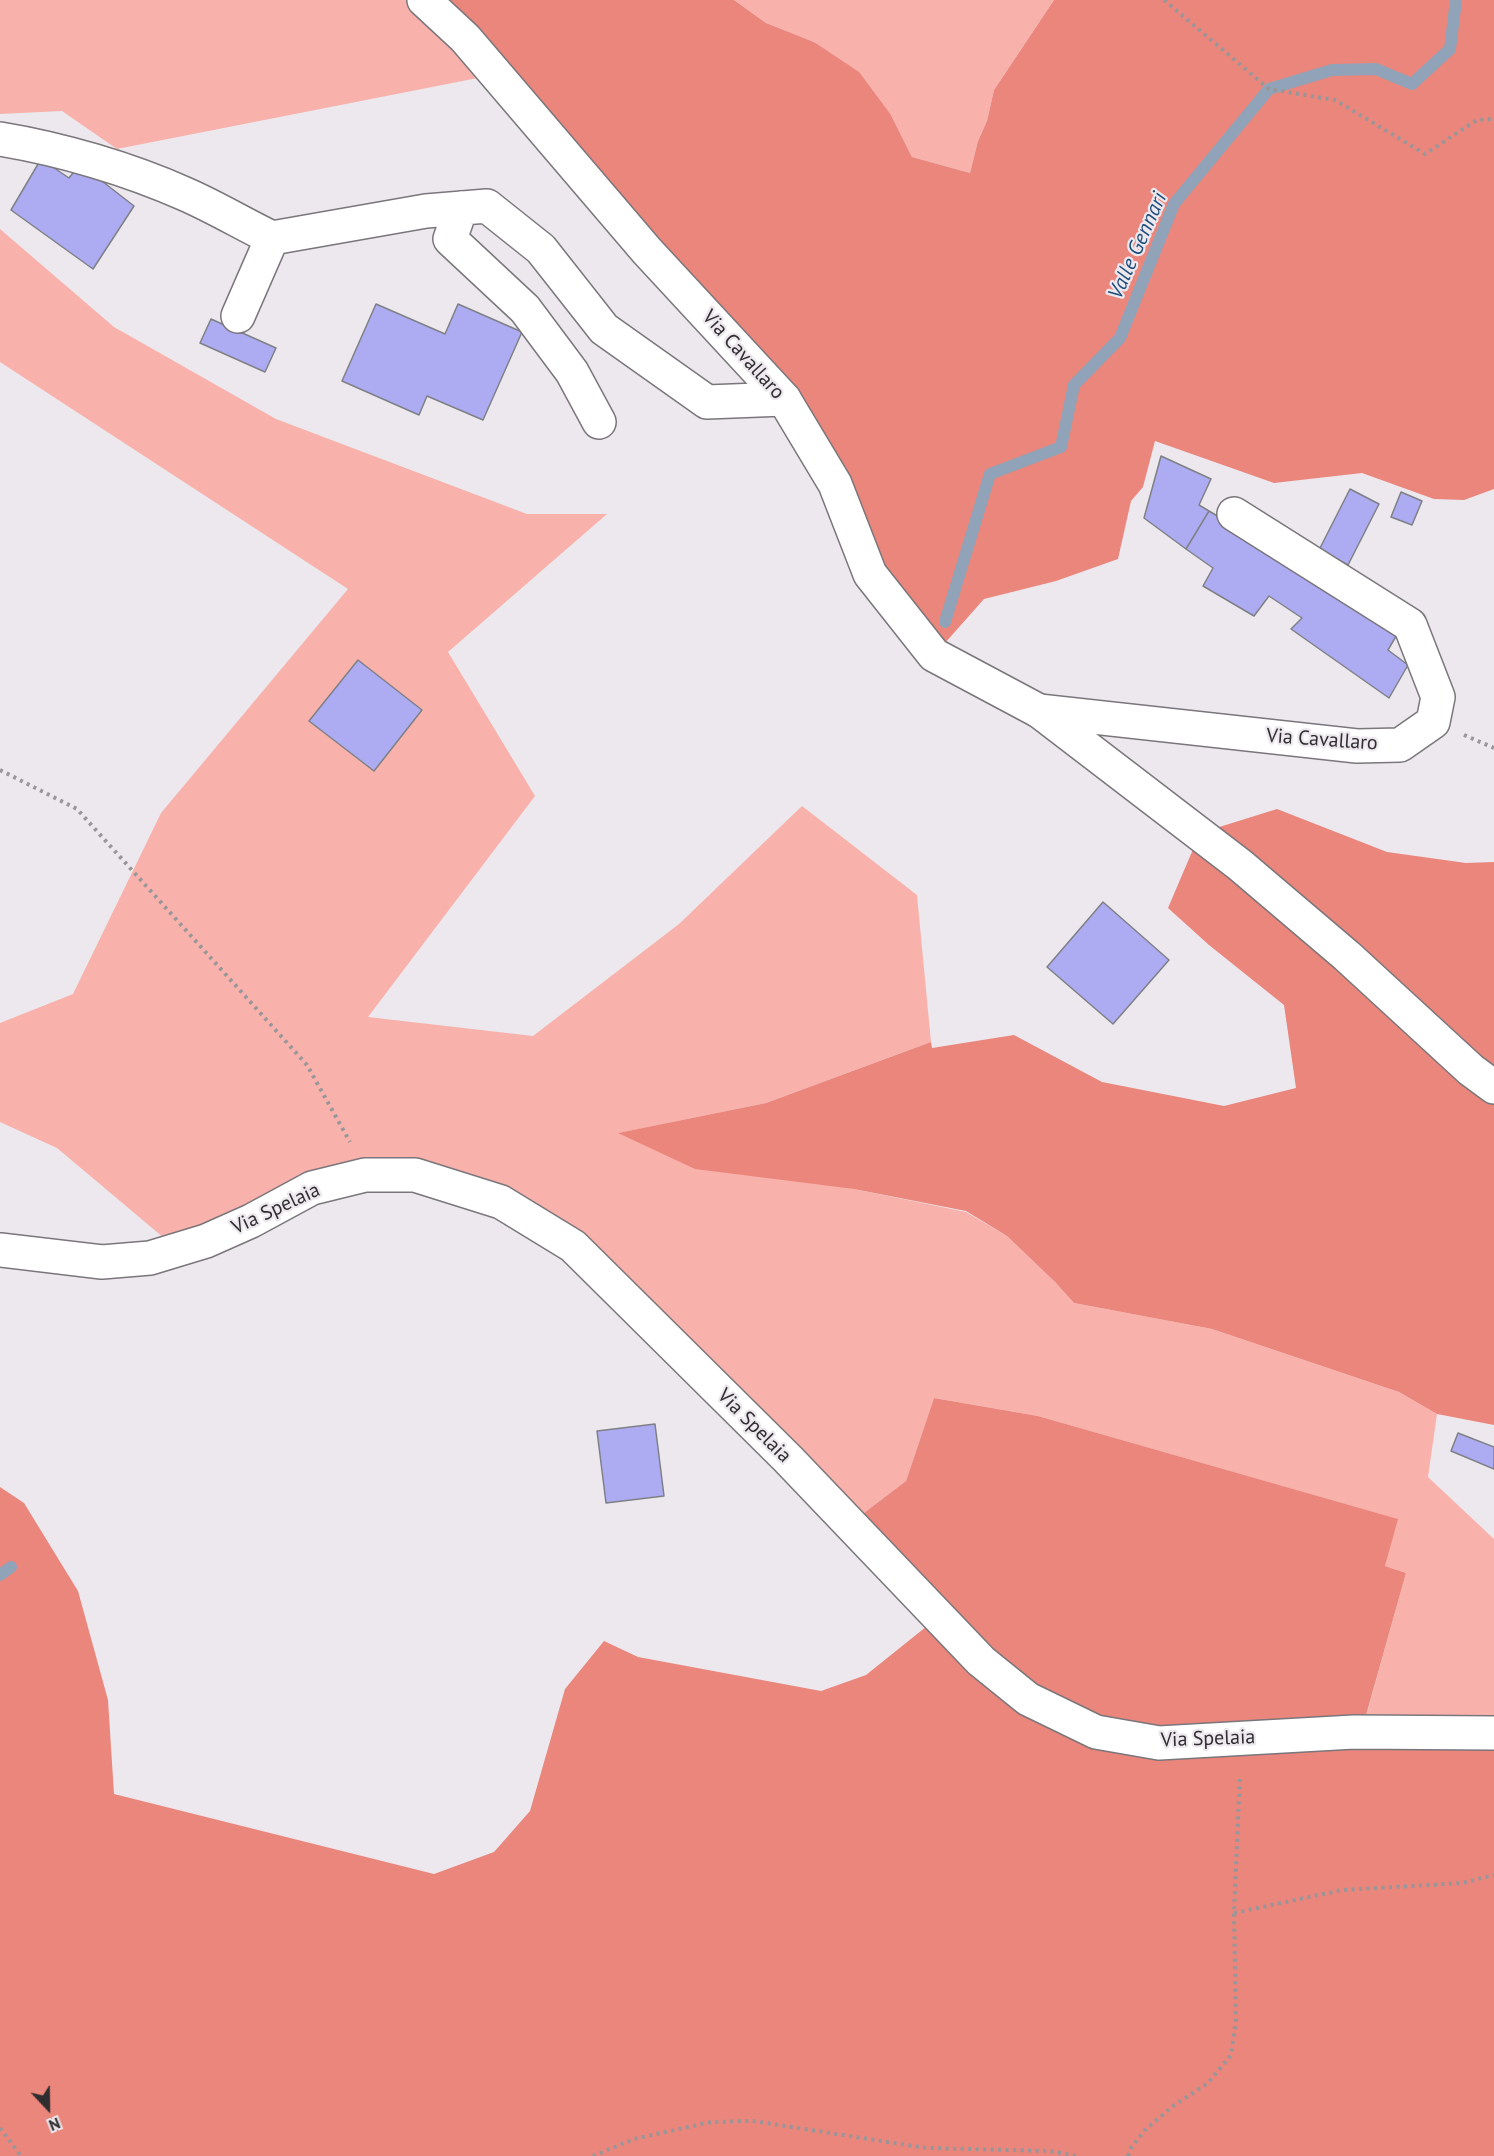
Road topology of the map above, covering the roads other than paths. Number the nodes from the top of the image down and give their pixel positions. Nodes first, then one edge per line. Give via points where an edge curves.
1 (424, 0) edge
2 (0, 139) edge
3 (461, 208) junction
4 (272, 238) junction
5 (238, 316) dead end
6 (784, 399) junction
7 (599, 422) dead end
8 (1234, 514) dead end
9 (1039, 711) junction
10 (1494, 1087) edge
11 (0, 1250) edge
12 (1494, 1733) edge

1 - 6 street, Via Cavallaro via 465,38 646,251
2 - 4 street via 104,165 185,194
3 - 4 street
3 - 6 street via 487,206 523,234 542,249 604,329 707,402
3 - 7 street via 450,239 525,309 572,372
4 - 5 street
6 - 9 street, Via Cavallaro via 835,484 870,574 934,655
8 - 9 street, Via Cavallaro via 1410,625 1438,697 1433,722 1400,745 1357,746
9 - 10 street, Via Cavallaro via 1240,865
11 - 12 street, Via Spelaia via 102,1262 150,1258 206,1241 312,1188 364,1175 414,1175 501,1202 573,1246 788,1459 981,1661 1028,1699 1096,1732 1159,1743 1354,1732

